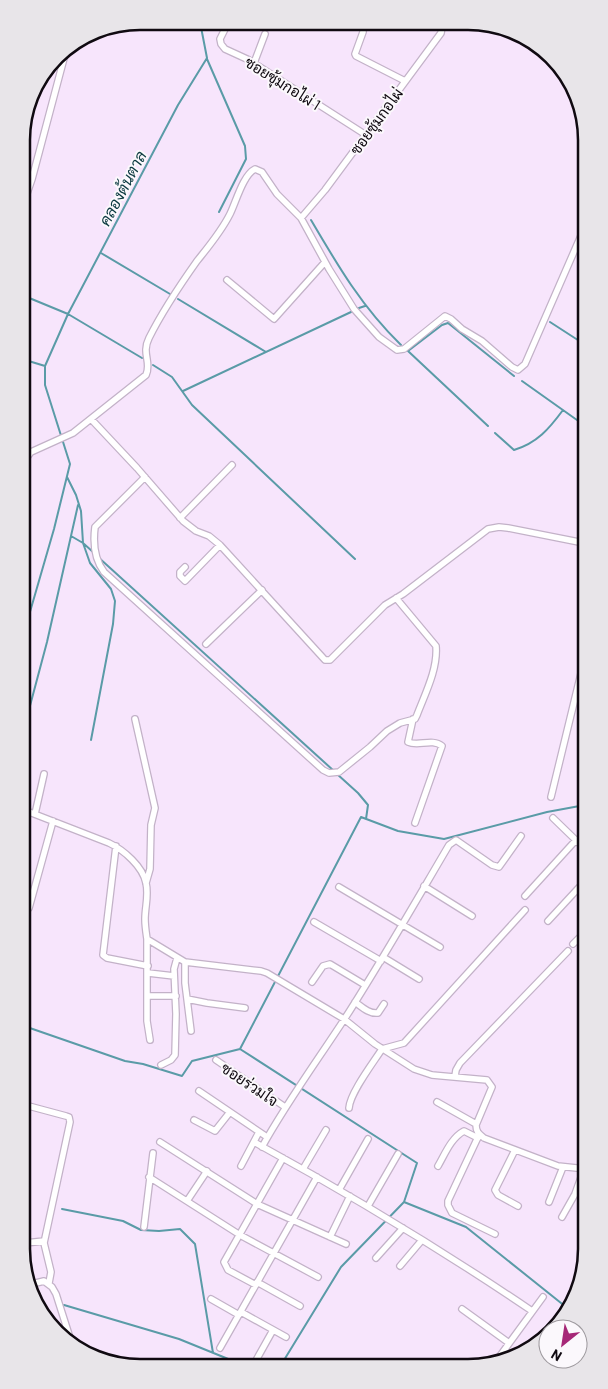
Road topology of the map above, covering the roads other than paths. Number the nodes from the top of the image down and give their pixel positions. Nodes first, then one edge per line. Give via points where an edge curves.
1 (224, 30) edge
2 (442, 30) edge
3 (363, 32) dead end
4 (265, 34) dead end
5 (63, 61) edge
6 (254, 63) junction
7 (405, 81) junction
8 (366, 135) junction
9 (30, 185) edge
10 (301, 218) junction
11 (578, 242) edge
12 (325, 262) junction
13 (227, 280) dead end
14 (91, 419) junction
15 (30, 453) edge
16 (232, 466) dead end
17 (145, 477) junction
18 (180, 518) junction
19 (578, 542) edge
20 (220, 545) junction
21 (185, 567) dead end
22 (262, 590) junction
23 (396, 598) junction
24 (206, 644) dead end
25 (578, 682) edge
26 (135, 719) dead end
27 (414, 719) junction
28 (44, 774) dead end
29 (551, 797) dead end
30 (30, 812) edge
31 (35, 814) junction
32 (553, 818) dead end
33 (53, 821) junction
34 (415, 823) dead end
35 (521, 836) dead end
36 (576, 840) joint
37 (116, 846) junction
38 (146, 883) junction
39 (424, 886) junction
40 (339, 887) dead end
41 (578, 890) edge
42 (525, 896) dead end
43 (30, 904) edge
44 (525, 910) dead end
45 (472, 916) dead end
46 (314, 922) dead end
47 (548, 922) dead end
48 (402, 924) junction
49 (147, 939) junction
50 (578, 939) edge
51 (573, 944) dead end
52 (440, 947) dead end
53 (568, 951) dead end
54 (177, 958) junction
55 (382, 959) junction
56 (185, 962) junction
57 (148, 966) junction
58 (148, 974) junction
59 (174, 976) junction
60 (419, 980) dead end
61 (312, 982) dead end
62 (365, 986) junction
63 (147, 996) junction
64 (176, 996) junction
65 (187, 999) junction
66 (355, 1002) junction
67 (384, 1004) dead end
68 (245, 1008) dead end
69 (344, 1019) junction
70 (191, 1031) dead end
71 (150, 1040) dead end
72 (382, 1049) junction
73 (216, 1060) dead end
74 (161, 1064) dead end
75 (455, 1076) junction
76 (199, 1091) dead end
77 (437, 1102) dead end
78 (30, 1107) edge
79 (285, 1108) junction
80 (349, 1108) dead end
81 (230, 1112) junction
82 (194, 1120) dead end
83 (476, 1124) junction
84 (326, 1130) dead end
85 (259, 1132) junction
86 (479, 1136) junction
87 (267, 1137) junction
88 (368, 1138) dead end
89 (160, 1142) dead end
90 (254, 1142) junction
91 (262, 1147) junction
92 (515, 1150) junction
93 (154, 1153) dead end
94 (398, 1154) dead end
95 (283, 1158) junction
96 (241, 1166) dead end
97 (438, 1166) dead end
98 (563, 1166) junction
99 (578, 1168) edge
100 (303, 1169) junction
101 (207, 1171) junction
102 (149, 1177) junction
103 (317, 1177) junction
104 (578, 1186) edge
105 (339, 1190) junction
106 (350, 1196) junction
107 (187, 1201) junction
108 (549, 1202) dead end
109 (257, 1204) junction
110 (368, 1206) junction
111 (518, 1206) dead end
112 (562, 1217) dead end
113 (292, 1221) junction
114 (144, 1227) dead end
115 (403, 1228) junction
116 (495, 1234) dead end
117 (240, 1235) junction
118 (330, 1237) junction
119 (422, 1240) junction
120 (44, 1241) junction
121 (30, 1242) edge
122 (346, 1244) dead end
123 (274, 1253) junction
124 (376, 1258) dead end
125 (400, 1266) dead end
126 (318, 1276) dead end
127 (35, 1283) edge
128 (49, 1284) junction
129 (257, 1284) junction
130 (543, 1297) dead end
131 (211, 1299) dead end
132 (300, 1306) dead end
133 (462, 1309) dead end
134 (532, 1311) junction
135 (240, 1313) junction
136 (273, 1330) junction
137 (68, 1333) edge
138 (286, 1337) dead end
139 (509, 1343) junction
140 (220, 1348) dead end
141 (503, 1353) edge
142 (257, 1359) edge

1 - 6 street, ซอยซุ้มกอไผ่ 1 via 220,39 222,47
2 - 7 street, ซอยซุ้มกอไผ่
3 - 7 street via 356,56
4 - 6 street
5 - 9 street
6 - 8 street, ซอยซุ้มกอไผ่ 1
7 - 8 street, ซอยซุ้มกอไผ่
8 - 10 street, ซอยซุ้มกอไผ่
10 - 12 street
10 - 14 street via 277,194 260,170 250,172 224,225 149,338 145,351 146,375
11 - 12 street via 525,364 518,370 448,317 441,318 404,349 393,348 354,309
12 - 13 street via 274,319
14 - 15 street
14 - 17 street
16 - 18 street
17 - 18 street
17 - 27 street via 95,527 98,563 104,572 323,770 339,772 387,731
18 - 20 street
19 - 23 street via 508,528 488,529
20 - 21 street via 185,581 180,576
20 - 22 street
22 - 23 street via 325,660 330,660
22 - 24 street
23 - 27 street via 436,646 434,668
25 - 29 street
26 - 38 street via 155,808
27 - 34 street via 408,742 435,742 442,746
28 - 31 street
30 - 31 street
31 - 33 street
32 - 36 street
33 - 37 street
33 - 43 street
35 - 39 street via 498,867 462,843 453,841
36 - 42 street
37 - 38 street via 138,868
37 - 57 street via 103,955
38 - 49 street
39 - 45 street
39 - 48 street
40 - 48 street
41 - 47 street
44 - 72 street via 404,1043
46 - 55 street
48 - 52 street
48 - 55 street
49 - 54 street
49 - 57 street
50 - 51 street
53 - 75 street via 460,1063
54 - 56 street
54 - 59 street
55 - 60 street
55 - 62 street
56 - 65 street
56 - 69 street via 261,971
57 - 58 street
58 - 59 street
58 - 63 street
59 - 64 street
61 - 62 street via 323,966 330,964
62 - 66 street
63 - 64 street
63 - 71 street
64 - 74 street via 175,1055
65 - 68 street
65 - 70 street
66 - 67 street via 371,1013 380,1011
66 - 69 street
69 - 72 street
69 - 79 street
72 - 75 street via 410,1067 432,1075
72 - 80 street
73 - 79 street, ซอยร่วมใจ
75 - 83 street via 487,1080 492,1087
76 - 81 street
77 - 83 street
78 - 120 street via 69,1118
79 - 87 street
81 - 82 street via 215,1131
81 - 85 street
83 - 86 street
84 - 100 street
85 - 87 street
85 - 90 street
86 - 92 street
86 - 97 street via 464,1130 453,1140
86 - 116 street via 448,1205 452,1213
87 - 91 street
88 - 105 street
89 - 101 street
90 - 91 street
90 - 96 street
91 - 95 street
92 - 98 street
92 - 111 street via 495,1190
93 - 102 street
94 - 110 street
95 - 100 street
95 - 109 street
98 - 99 street
98 - 108 street
100 - 103 street
101 - 107 street
101 - 109 street
102 - 107 street
102 - 114 street
103 - 105 street
103 - 113 street
104 - 112 street
105 - 106 street
106 - 110 street
106 - 118 street
107 - 117 street
109 - 113 street
109 - 117 street
110 - 115 street
113 - 118 street
113 - 123 street
115 - 119 street
115 - 124 street
117 - 123 street
117 - 129 street via 224,1264 228,1270
118 - 122 street
119 - 125 street
119 - 134 street
120 - 121 street
120 - 128 street via 51,1272
123 - 126 street
123 - 129 street
127 - 128 street
128 - 137 street via 56,1294
129 - 132 street
129 - 135 street
130 - 134 street
131 - 135 street
133 - 139 street
134 - 139 street
135 - 136 street
135 - 140 street
136 - 138 street
136 - 142 street
139 - 141 street

